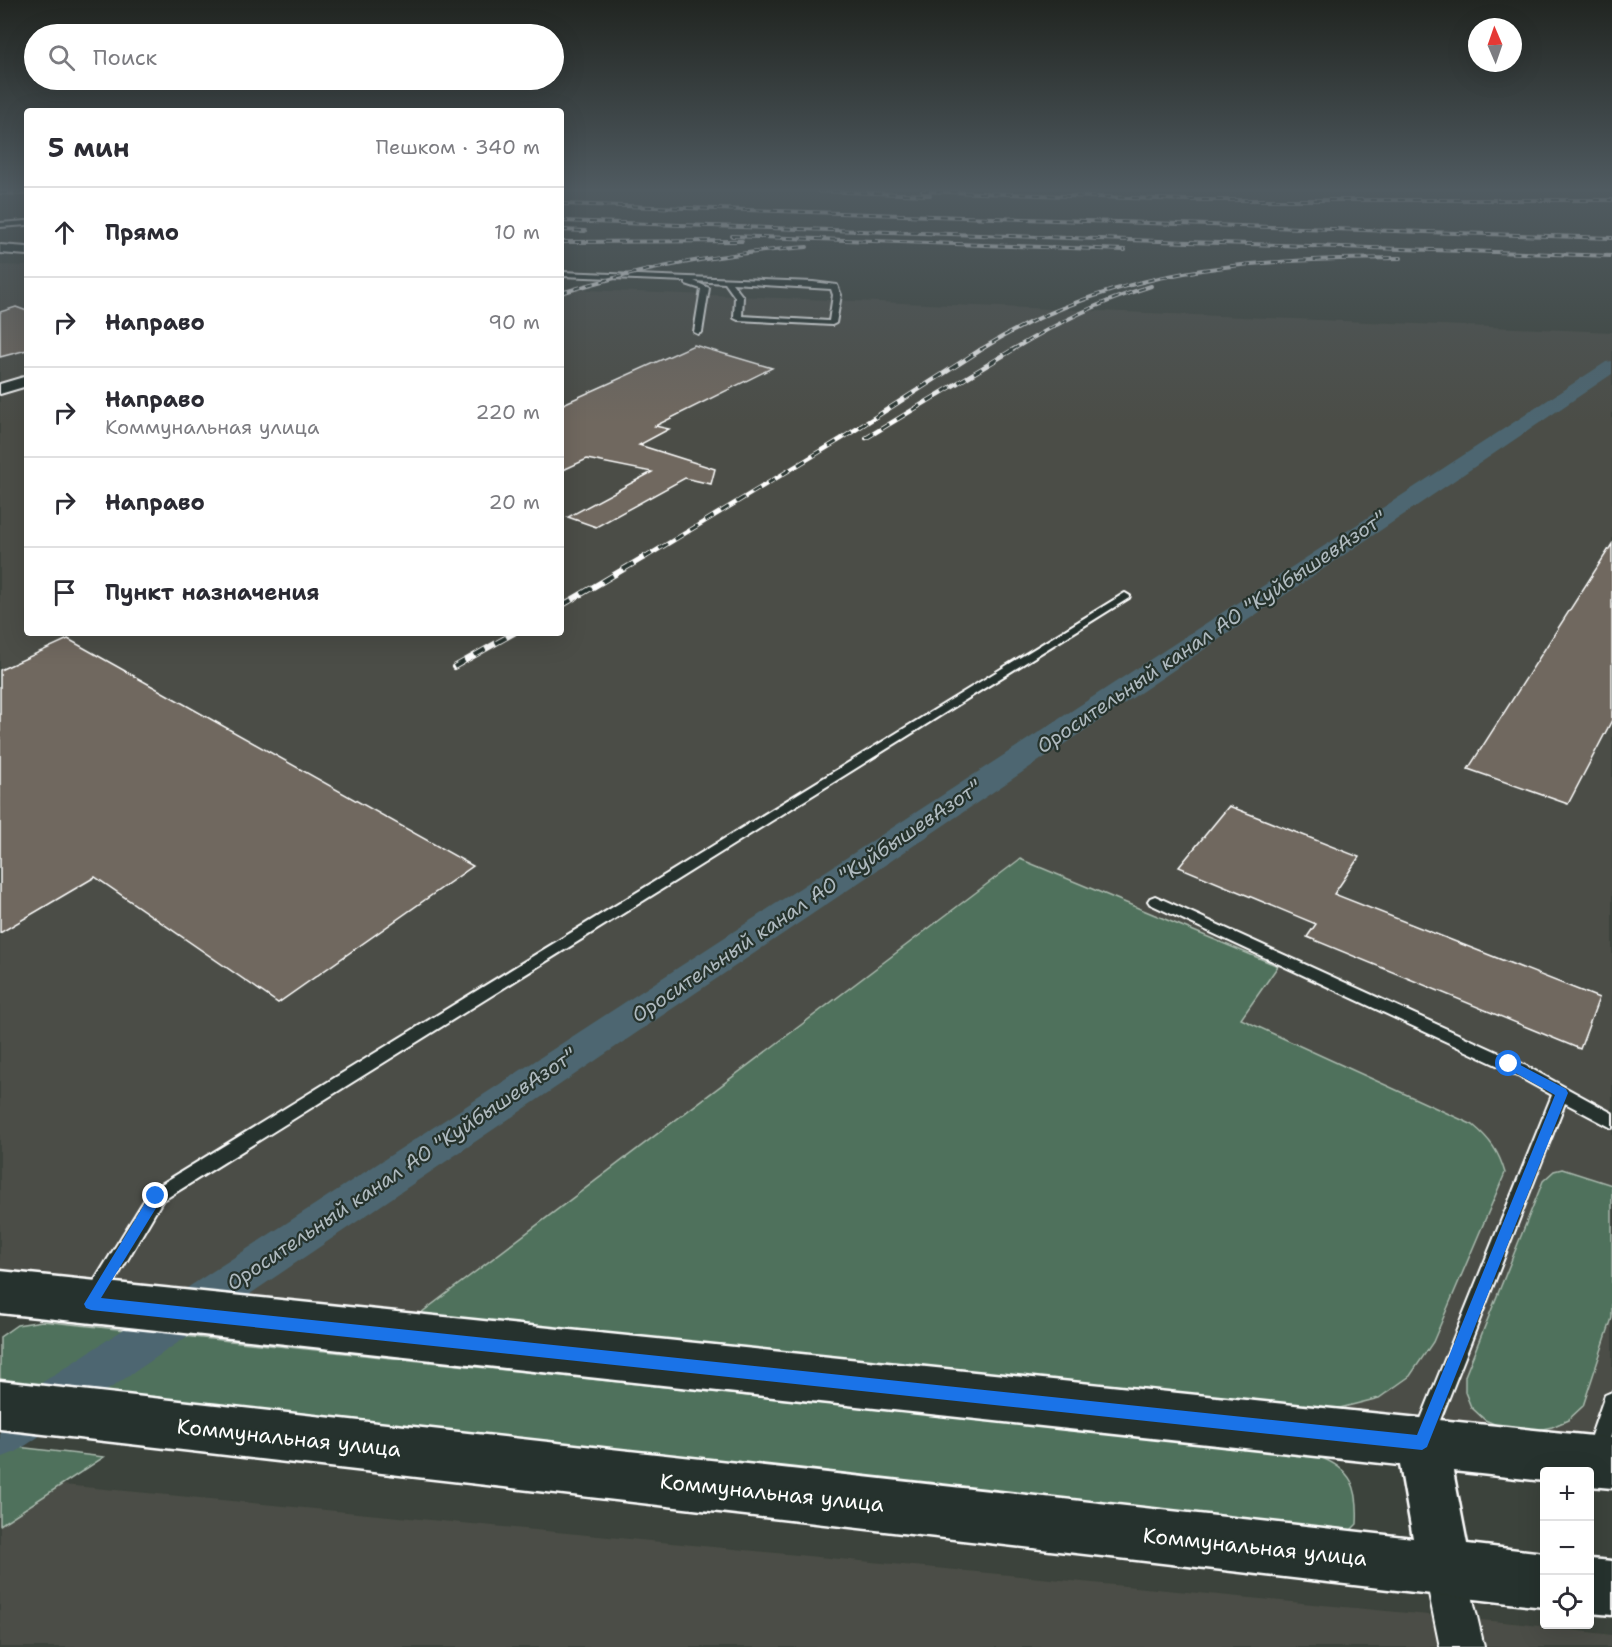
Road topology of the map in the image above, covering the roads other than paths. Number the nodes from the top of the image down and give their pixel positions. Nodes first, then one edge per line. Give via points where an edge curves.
1 (564, 274) edge
2 (672, 279) junction
3 (727, 281) junction
4 (698, 332) dead end
5 (24, 382) edge
6 (0, 389) edge
7 (1125, 596) dead end
8 (1155, 901) dead end
9 (1562, 1093) junction
10 (1612, 1121) edge
11 (0, 1292) edge
12 (91, 1304) junction
13 (1612, 1402) edge
14 (0, 1405) edge
15 (1422, 1442) junction
16 (1602, 1462) edge
17 (1445, 1569) junction
18 (1540, 1579) edge
19 (1594, 1586) edge
20 (1612, 1588) edge
21 (1462, 1647) edge

1 - 2 lane
2 - 3 lane
2 - 4 lane via 705,288
3 - 3 lane via 834,287 837,295 832,323 738,318 739,297
5 - 6 street
7 - 12 lane via 156,1196
8 - 9 lane via 1509,1064
9 - 10 lane
9 - 15 lane
11 - 12 main road
12 - 15 main road
13 - 16 lane
14 - 17 main road, Коммунальная улица
15 - 16 main road
15 - 17 main road
17 - 18 main road, Коммунальная улица
17 - 21 street
19 - 20 main road

